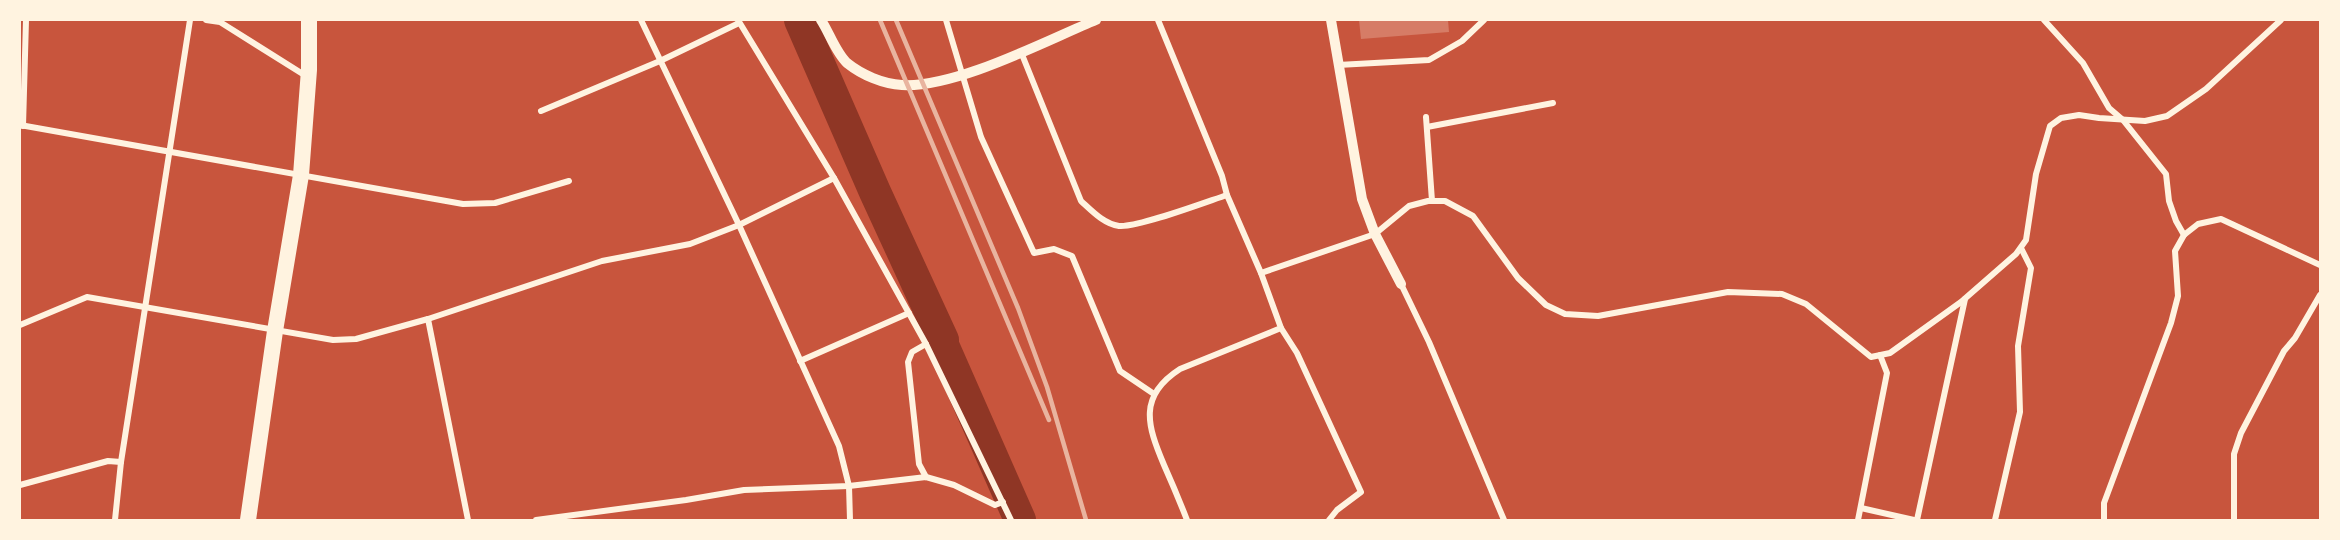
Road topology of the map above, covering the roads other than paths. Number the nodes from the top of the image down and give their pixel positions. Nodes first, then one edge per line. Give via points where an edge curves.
1 (26, 20) edge
2 (190, 20) edge
3 (206, 20) edge
4 (309, 20) edge
5 (641, 20) edge
6 (822, 20) edge
7 (946, 20) edge
8 (1096, 20) edge
9 (1158, 20) edge
10 (1331, 20) edge
11 (1484, 20) edge
12 (2044, 20) edge
13 (2282, 20) edge
14 (738, 21) edge
15 (1021, 52) junction
16 (660, 61) junction
17 (1338, 65) junction
18 (309, 78) junction
19 (1553, 103) dead end
20 (541, 111) dead end
21 (1426, 117) dead end
22 (2123, 120) junction
23 (21, 126) edge
24 (1427, 127) junction
25 (171, 151) junction
26 (301, 175) junction
27 (834, 178) junction
28 (569, 181) dead end
29 (1227, 195) junction
30 (1432, 201) junction
31 (739, 225) junction
32 (1375, 234) junction
33 (2184, 235) junction
34 (2021, 248) junction
35 (2320, 265) edge
36 (1261, 273) junction
37 (1401, 284) joint
38 (2320, 295) edge
39 (1965, 298) junction
40 (146, 307) junction
41 (909, 313) junction
42 (428, 319) junction
43 (20, 325) edge
44 (1281, 328) junction
45 (275, 331) junction
46 (926, 344) junction
47 (1880, 355) junction
48 (800, 361) junction
49 (1154, 394) junction
50 (121, 462) junction
51 (926, 477) junction
52 (20, 485) edge
53 (849, 486) junction
54 (1003, 502) junction
55 (1861, 508) junction
56 (115, 520) edge
57 (248, 520) edge
58 (468, 520) edge
59 (536, 520) edge
60 (850, 520) edge
61 (1011, 520) edge
62 (1187, 520) edge
63 (1329, 520) edge
64 (1504, 520) edge
65 (1858, 520) edge
66 (1916, 520) edge
67 (1995, 520) edge
68 (2104, 520) edge
69 (2234, 520) edge

1 - 23 street
2 - 25 street
3 - 18 street via 220,22
4 - 18 highway
5 - 16 street
6 - 15 street via 845,61 864,74 900,85 939,82
7 - 49 street via 981,137 1034,253 1054,249 1072,256 1120,371
8 - 15 street
9 - 29 street
10 - 17 street
11 - 17 street via 1462,41 1429,60
12 - 22 street via 2083,63 2109,108
13 - 22 street via 2206,89 2167,116
14 - 16 street
14 - 27 street
15 - 29 street via 1081,201 1096,216 1120,226
16 - 20 street
16 - 31 street
17 - 32 street via 1362,199
18 - 26 highway
19 - 24 street
21 - 24 street
22 - 33 street via 2166,174 2169,201
22 - 34 street via 2079,115 2061,118 2049,126 2036,174 2026,240
23 - 25 street
24 - 30 street
25 - 26 street
25 - 40 street
26 - 28 street via 463,204 495,203
26 - 45 highway
27 - 31 street
27 - 41 street
29 - 36 street
30 - 32 street via 1409,206
30 - 47 street via 1445,201 1473,216 1518,278 1546,305 1565,314 1598,316 1728,292 1782,294 1806,304 1871,357
31 - 42 street via 690,244 602,261
31 - 48 street
32 - 36 street
32 - 37 street
33 - 35 street via 2198,224 2221,219
33 - 68 street via 2175,251 2178,296 2171,323 2104,503
34 - 39 street
34 - 67 street via 2031,268 2018,346 2020,412
36 - 44 street
37 - 64 street
38 - 69 street via 2284,351 2241,433 2234,454
39 - 47 street via 1890,353
39 - 66 street
40 - 43 street via 87,297
40 - 45 street
40 - 50 street
41 - 46 street
41 - 48 street
42 - 45 street via 356,339 333,340
42 - 58 street
44 - 49 street via 1180,369 1166,378
44 - 63 street via 1298,353 1360,492
45 - 57 highway
46 - 51 street via 912,352 908,362 919,464
46 - 54 street
47 - 55 street via 1887,373
48 - 53 street via 839,446
49 - 62 street via 1150,433
50 - 52 street via 108,460
50 - 56 street
51 - 53 street
51 - 54 street via 954,485 995,505
53 - 59 street via 744,490
53 - 60 street
54 - 61 street
55 - 65 street
55 - 66 street

